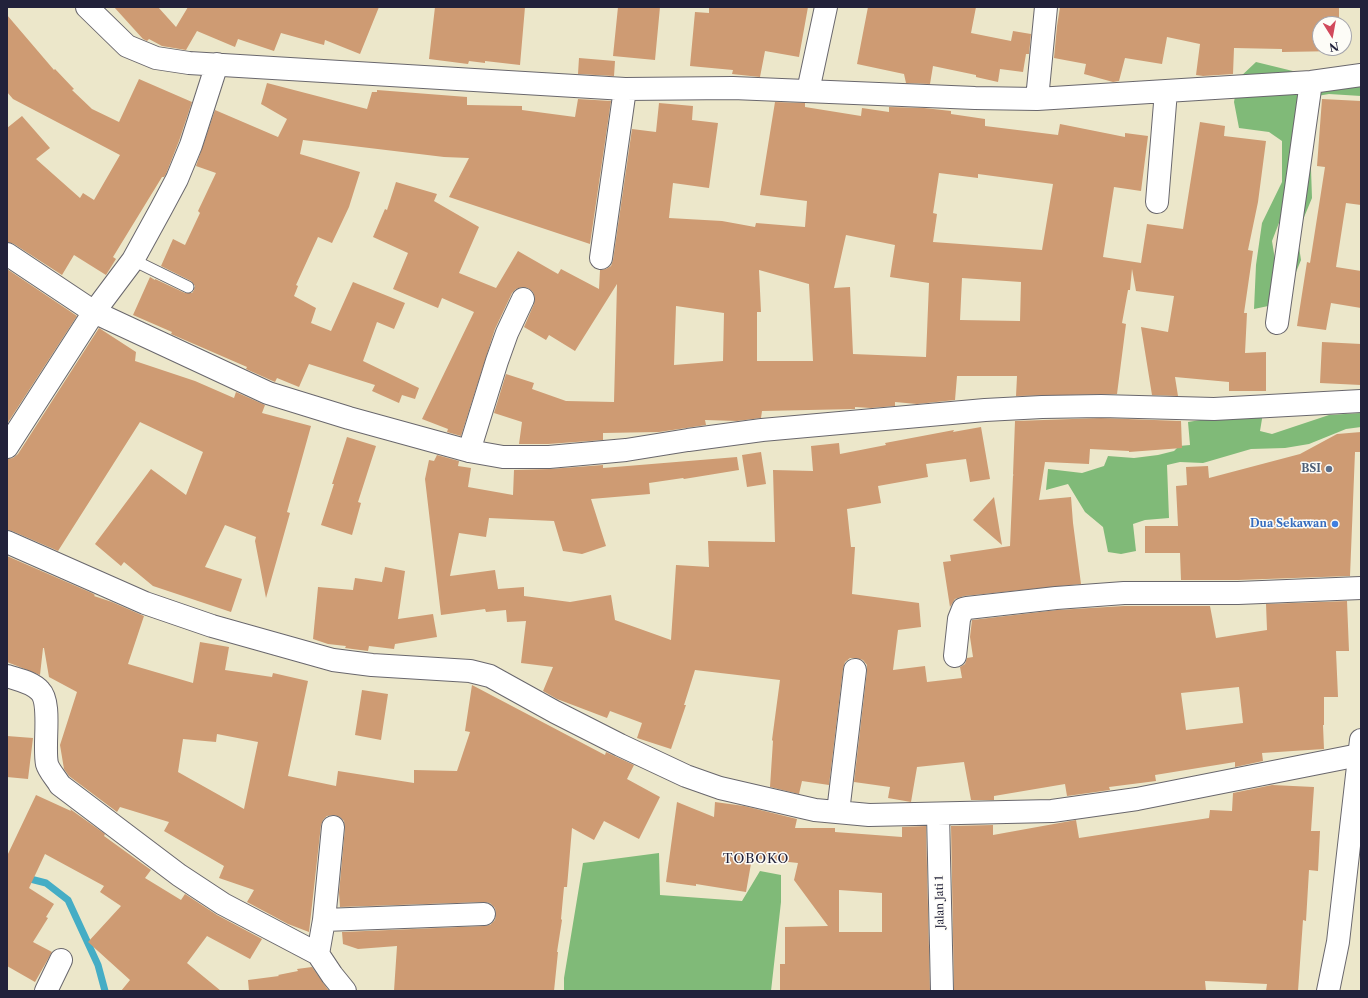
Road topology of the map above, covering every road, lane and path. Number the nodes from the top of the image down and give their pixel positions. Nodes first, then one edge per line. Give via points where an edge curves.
1 (88, 7) edge
2 (826, 7) edge
3 (1046, 7) edge
4 (217, 64) junction
5 (1361, 76) edge
6 (1311, 82) junction
7 (626, 88) junction
8 (808, 91) junction
9 (1166, 91) junction
10 (1037, 99) junction
11 (1157, 202) dead end
12 (7, 254) edge
13 (601, 258) dead end
14 (133, 260) junction
15 (188, 287) dead end
16 (523, 299) dead end
17 (94, 312) junction
18 (1277, 323) dead end
19 (1361, 401) edge
20 (7, 447) edge
21 (469, 451) junction
22 (7, 542) edge
23 (1361, 588) edge
24 (955, 656) dead end
25 (855, 670) dead end
26 (7, 676) edge
27 (1360, 747) edge
28 (1357, 807) edge
29 (838, 812) junction
30 (938, 814) junction
31 (333, 827) dead end
32 (1354, 860) edge
33 (484, 914) dead end
34 (324, 920) junction
35 (318, 954) junction
36 (61, 960) dead end
37 (46, 991) edge
38 (346, 991) edge
39 (942, 991) edge
40 (1328, 991) edge

1 - 4 street via 127,46 156,58
2 - 8 street
3 - 10 street
4 - 7 street
4 - 14 street via 178,179
5 - 6 street
6 - 9 street
6 - 18 street
7 - 8 street
7 - 13 street
8 - 10 street
9 - 10 street
9 - 11 street
12 - 17 street
14 - 15 lane
14 - 17 street
16 - 21 street via 497,361
17 - 20 street
17 - 21 street via 268,393
19 - 21 street via 1214,409 1101,406 985,410 762,430 626,450 549,457 504,457
22 - 29 street via 145,603 212,626 318,656 372,665 470,671 490,676 555,712 686,776 720,788 815,810
23 - 24 street via 1238,593 1124,593 967,608 963,609 959,619
25 - 29 street
26 - 35 street via 32,683 46,701 48,764 60,785 179,875 223,904
27 - 28 street
27 - 30 street via 1137,799 1052,811
28 - 32 street
29 - 30 street via 869,815
30 - 39 street, Jalan Jati 1
31 - 34 street
32 - 40 street
33 - 34 street
34 - 35 street
35 - 38 street
36 - 37 street

